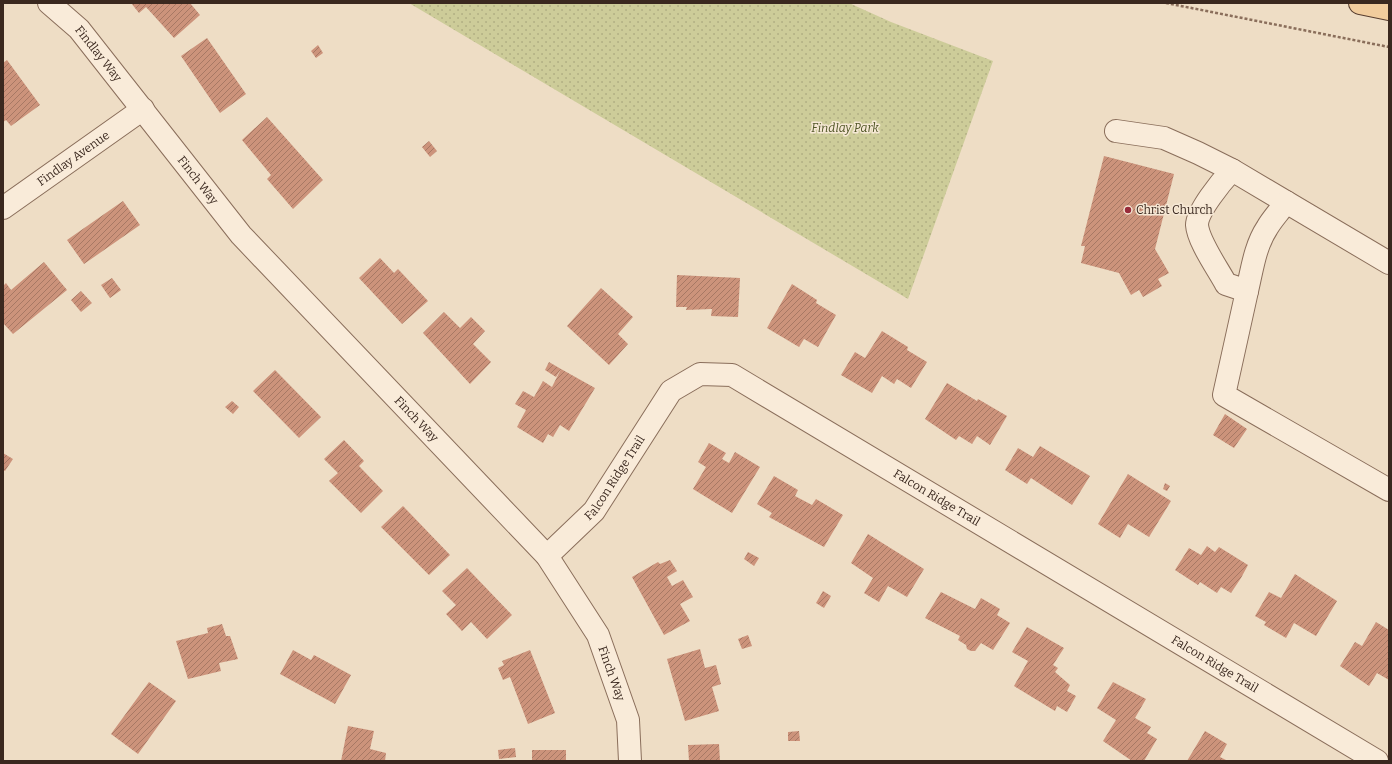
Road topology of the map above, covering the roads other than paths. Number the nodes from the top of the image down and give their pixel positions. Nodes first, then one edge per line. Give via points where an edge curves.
1 (50, 3) edge
2 (1360, 3) edge
3 (1389, 9) edge
4 (142, 109) junction
5 (1116, 131) dead end
6 (1232, 170) junction
7 (1286, 202) junction
8 (3, 208) edge
9 (1389, 263) edge
10 (1247, 291) junction
11 (1389, 490) edge
12 (547, 556) junction
13 (630, 761) edge
14 (1377, 761) edge

1 - 4 street, Findlay Way via 80,29
2 - 3 main road
4 - 8 street, Findlay Avenue
4 - 12 street, Finch Way via 241,235
5 - 6 street via 1164,138
6 - 7 street
6 - 10 street via 1214,192 1197,223 1199,235 1226,284
7 - 9 street
7 - 10 street via 1266,228
10 - 11 street via 1224,395
12 - 13 street, Finch Way via 598,635 628,720
12 - 14 street, Falcon Ridge Trail via 594,511 671,391 700,374 732,375

